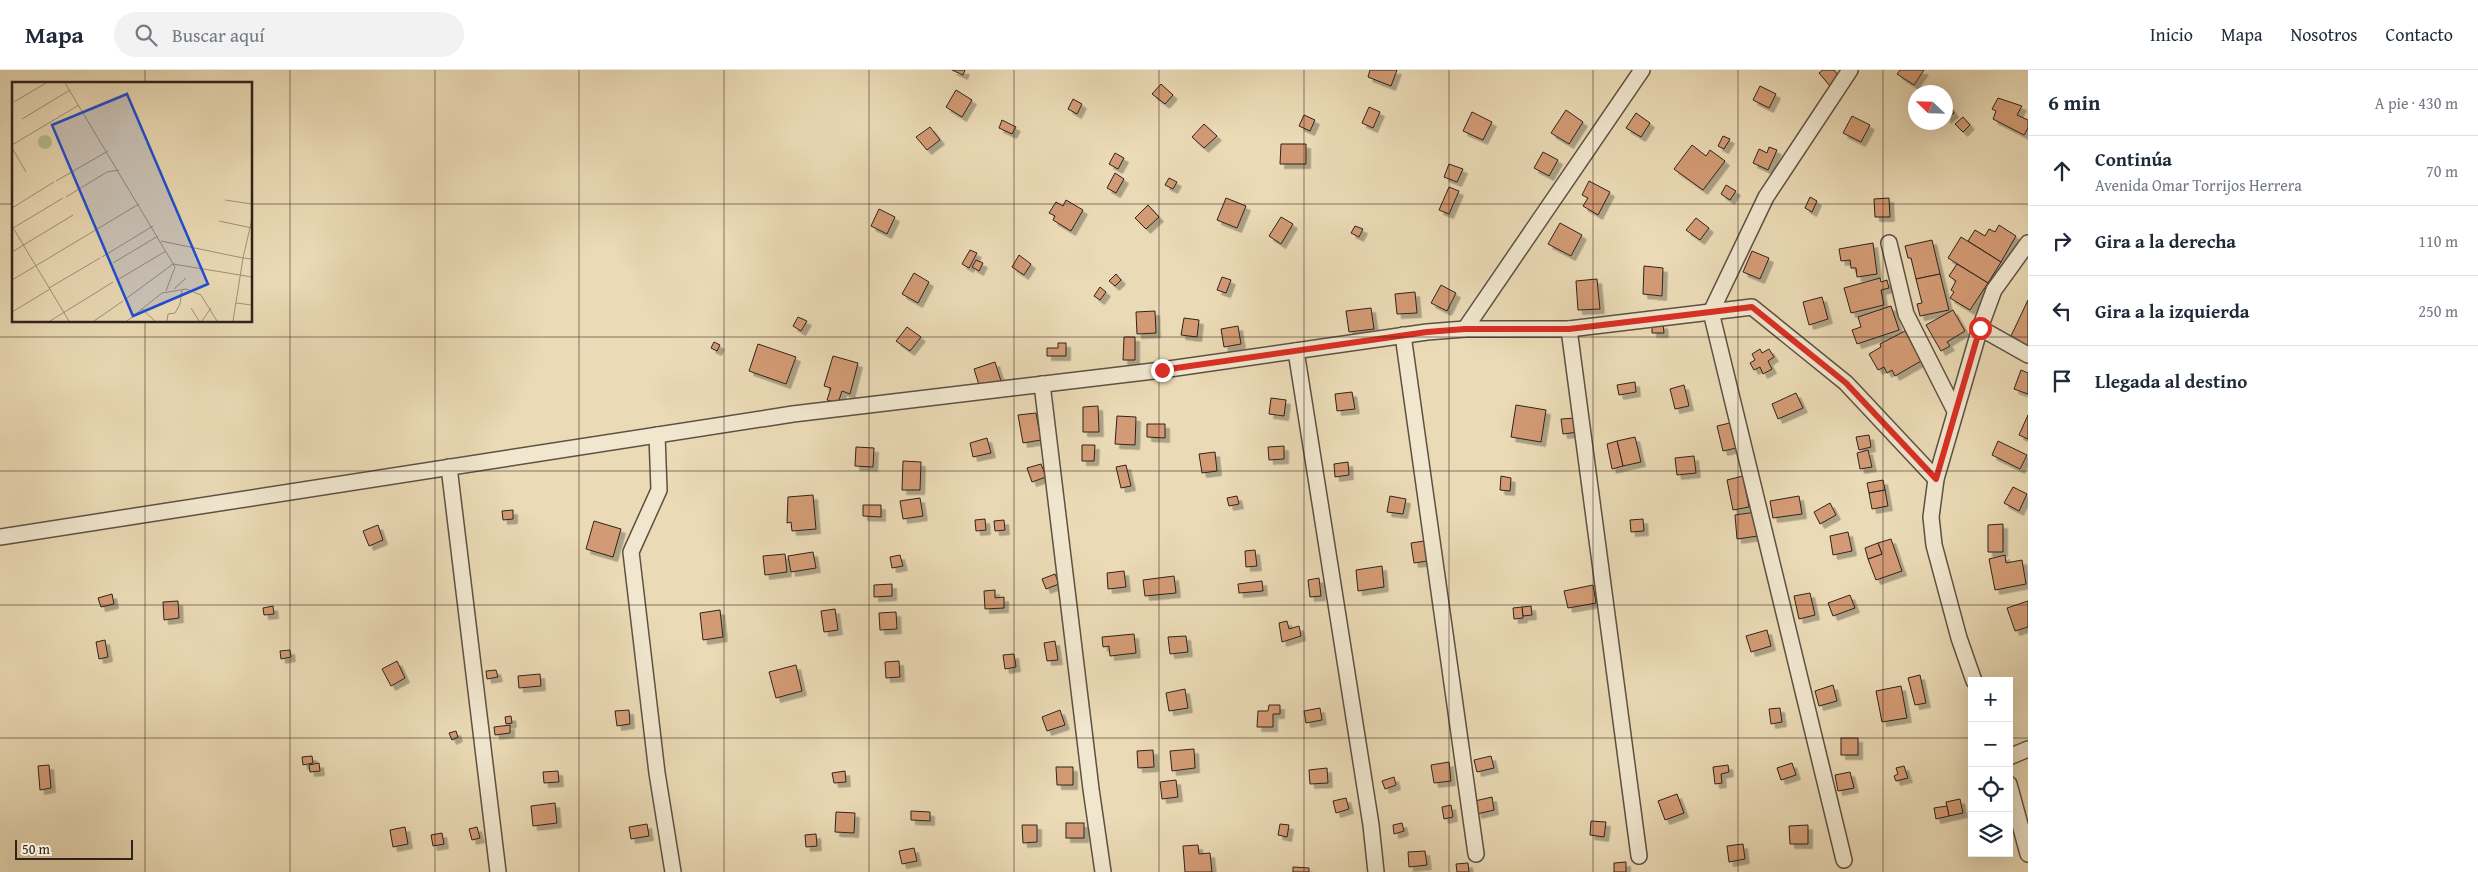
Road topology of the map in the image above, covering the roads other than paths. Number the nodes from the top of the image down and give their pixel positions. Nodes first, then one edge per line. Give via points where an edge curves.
1 (1642, 70) edge
2 (1850, 70) edge
3 (1890, 243) dead end
4 (2028, 243) edge
5 (1711, 312) junction
6 (1980, 328) junction
7 (1465, 329) junction
8 (1569, 329) junction
9 (1403, 335) junction
10 (1296, 351) junction
11 (2028, 355) edge
12 (1042, 384) junction
13 (1954, 411) junction
14 (657, 435) junction
15 (449, 467) junction
16 (1936, 479) junction
17 (0, 538) edge
18 (1973, 677) edge
19 (2028, 749) edge
20 (2013, 755) edge
21 (2013, 799) edge
22 (1476, 854) dead end
23 (2028, 854) edge
24 (1639, 856) dead end
25 (1844, 860) dead end
26 (498, 872) edge
27 (673, 872) edge
28 (1103, 872) edge
29 (1376, 872) edge

1 - 7 street
2 - 5 street via 1766,196
3 - 13 street via 1906,314
4 - 6 street via 1994,290
5 - 8 street
5 - 16 street via 1752,307 1846,383
5 - 25 street
6 - 11 street
6 - 13 street
7 - 8 street
7 - 9 street
8 - 24 street
9 - 10 street
9 - 22 street
10 - 12 street
10 - 29 street
12 - 14 street via 793,414
12 - 28 street
13 - 16 street
14 - 15 street
14 - 27 street via 659,490 632,552 657,772
15 - 17 street
15 - 26 street
16 - 18 street via 1931,517 1934,545
19 - 20 street
21 - 23 street

